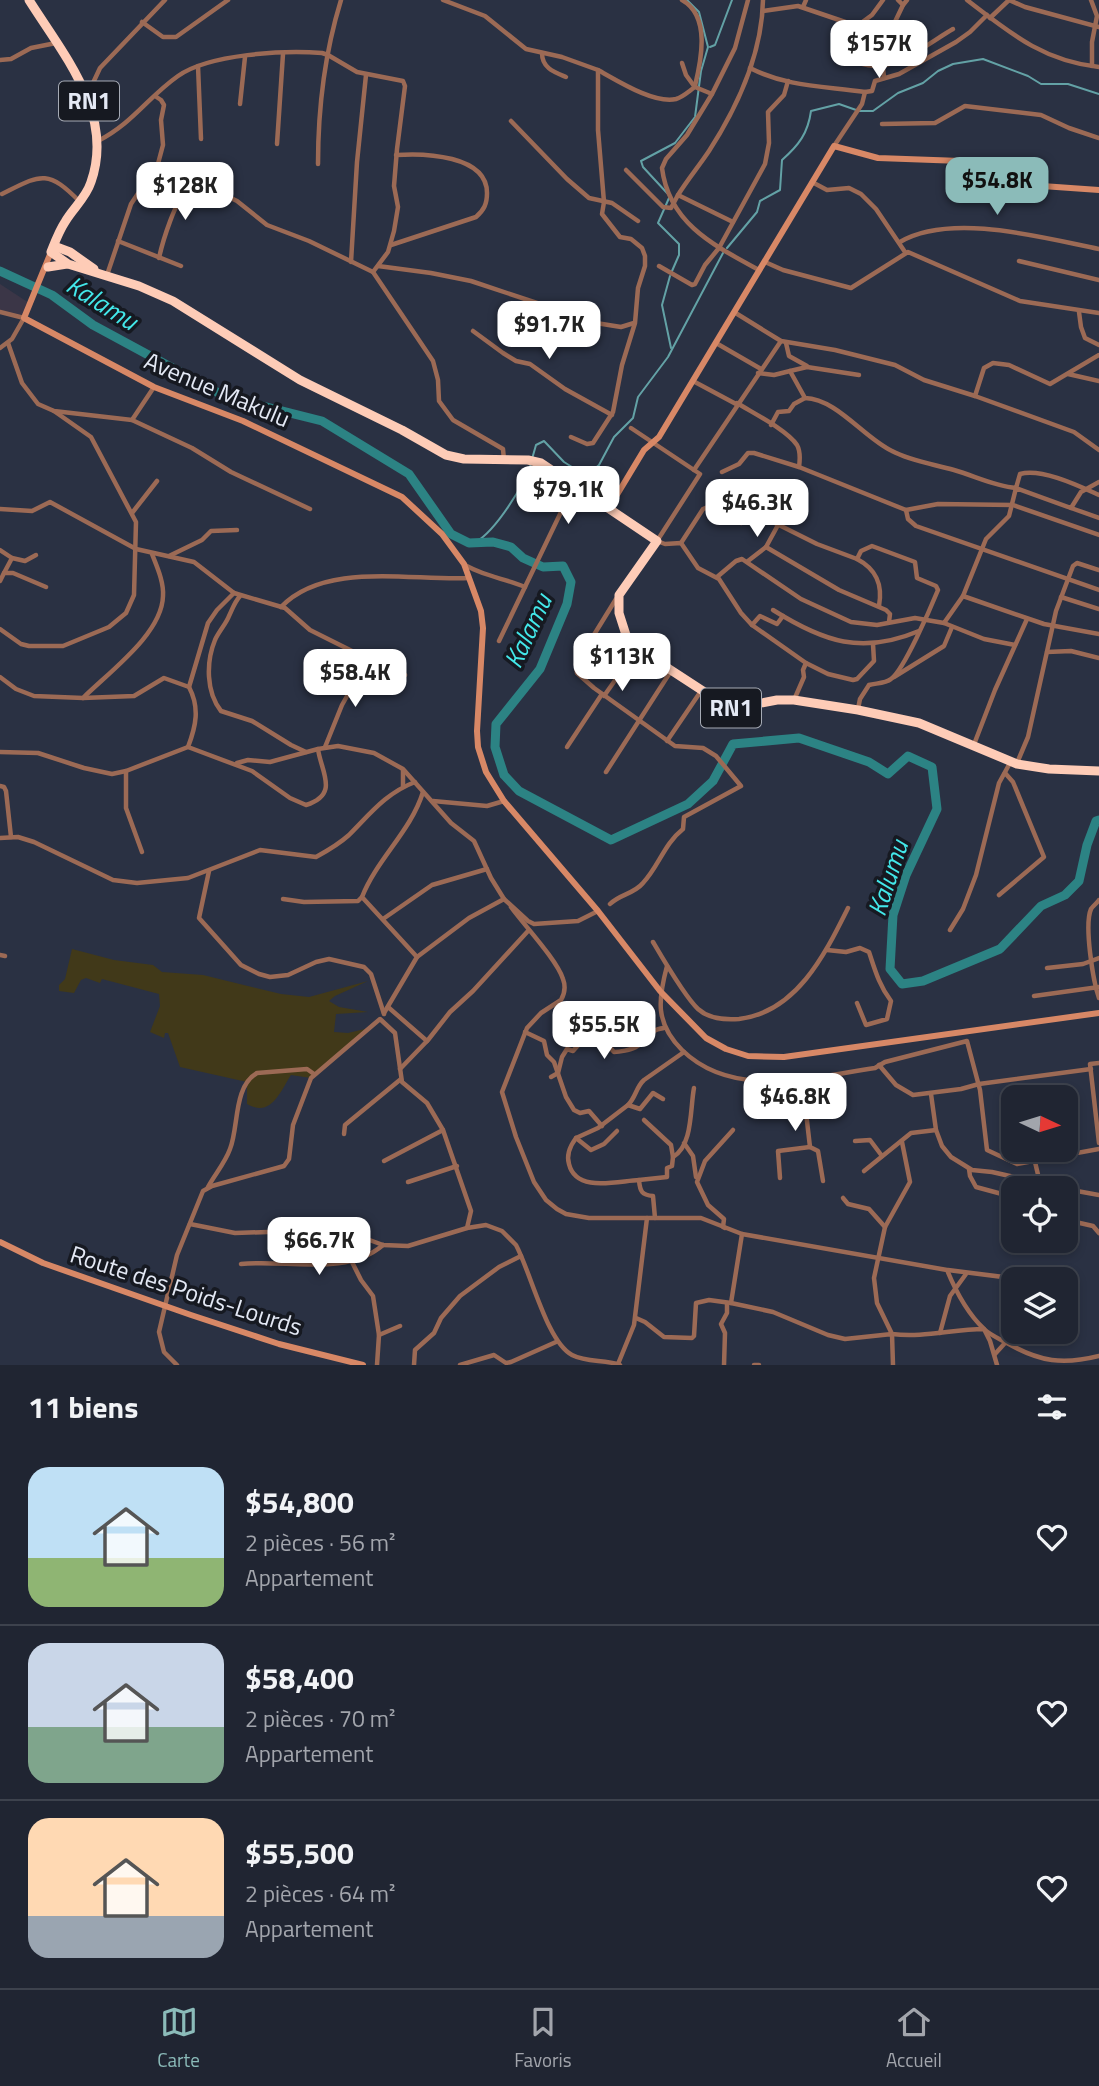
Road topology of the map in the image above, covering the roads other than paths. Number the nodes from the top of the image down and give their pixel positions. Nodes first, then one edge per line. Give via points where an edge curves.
1 (29, 0) edge
2 (165, 0) edge
3 (228, 0) edge
4 (341, 0) edge
5 (443, 0) edge
6 (682, 0) edge
7 (748, 0) edge
8 (763, 0) edge
9 (806, 0) edge
10 (883, 0) edge
11 (898, 0) edge
12 (967, 0) edge
13 (1009, 0) edge
14 (1091, 0) edge
15 (905, 2) edge
16 (803, 7) junction
17 (763, 11) junction
18 (988, 16) junction
19 (142, 22) junction
20 (857, 26) junction
21 (1097, 26) edge
22 (953, 29) dead end
23 (894, 36) junction
24 (56, 42) junction
25 (542, 53) junction
26 (284, 54) junction
27 (328, 54) junction
28 (246, 57) junction
29 (0, 60) edge
30 (682, 63) dead end
31 (198, 66) junction
32 (883, 66) junction
33 (1092, 66) junction
34 (1099, 67) edge
35 (750, 68) junction
36 (598, 70) junction
37 (366, 75) junction
38 (566, 77) dead end
39 (884, 78) junction
40 (788, 81) junction
41 (93, 83) junction
42 (82, 86) junction
43 (697, 88) junction
44 (864, 92) junction
45 (712, 94) junction
46 (155, 96) junction
47 (90, 103) junction
48 (240, 104) dead end
49 (511, 121) dead end
50 (882, 124) dead end
51 (1099, 138) edge
52 (201, 139) dead end
53 (98, 141) junction
54 (277, 144) dead end
55 (834, 146) junction
56 (396, 155) junction
57 (318, 164) dead end
58 (626, 170) dead end
59 (155, 175) junction
60 (812, 181) junction
61 (212, 189) junction
62 (1099, 190) edge
63 (2, 194) edge
64 (678, 195) junction
65 (81, 202) junction
66 (604, 202) junction
67 (674, 203) junction
68 (74, 212) junction
69 (638, 221) dead end
70 (733, 222) junction
71 (64, 236) junction
72 (118, 241) junction
73 (900, 242) junction
74 (391, 245) junction
75 (1099, 249) edge
76 (55, 250) junction
77 (722, 250) junction
78 (69, 252) junction
79 (905, 252) junction
80 (159, 258) junction
81 (1019, 261) dead end
82 (765, 262) junction
83 (351, 263) junction
84 (68, 264) junction
85 (180, 266) dead end
86 (378, 266) junction
87 (659, 266) dead end
88 (759, 270) junction
89 (373, 272) junction
90 (44, 273) junction
91 (102, 273) junction
92 (1099, 280) edge
93 (0, 312) edge
94 (734, 312) junction
95 (1079, 312) junction
96 (1099, 313) edge
97 (24, 318) junction
98 (635, 323) junction
99 (473, 331) dead end
100 (783, 342) junction
101 (8, 343) junction
102 (716, 343) junction
103 (1099, 345) edge
104 (0, 348) edge
105 (1099, 355) edge
106 (807, 367) junction
107 (759, 371) junction
108 (790, 371) junction
109 (1067, 374) junction
110 (859, 375) dead end
111 (693, 381) junction
112 (1099, 381) edge
113 (154, 387) junction
114 (975, 396) junction
115 (805, 398) junction
116 (737, 403) junction
117 (54, 411) junction
118 (612, 415) junction
119 (132, 420) junction
120 (771, 425) junction
121 (631, 428) dead end
122 (571, 437) dead end
123 (653, 443) junction
124 (1099, 450) edge
125 (504, 460) junction
126 (799, 467) junction
127 (694, 470) junction
128 (722, 471) dead end
129 (157, 481) dead end
130 (1099, 482) edge
131 (574, 484) junction
132 (1016, 488) junction
133 (1086, 489) junction
134 (1099, 495) edge
135 (1013, 505) junction
136 (609, 508) junction
137 (1071, 508) junction
138 (0, 509) edge
139 (310, 509) dead end
140 (906, 510) junction
141 (132, 513) junction
142 (1099, 517) edge
143 (778, 525) junction
144 (237, 530) dead end
145 (1099, 535) edge
146 (657, 541) junction
147 (681, 543) junction
148 (766, 547) junction
149 (982, 548) junction
150 (136, 549) junction
151 (0, 550) edge
152 (152, 553) junction
153 (36, 555) dead end
154 (169, 556) junction
155 (12, 558) junction
156 (857, 559) junction
157 (748, 562) junction
158 (464, 564) junction
159 (1099, 570) edge
160 (4, 573) junction
161 (470, 578) junction
162 (717, 578) junction
163 (1069, 579) junction
164 (0, 581) edge
165 (47, 587) dead end
166 (525, 587) junction
167 (1099, 590) edge
168 (237, 594) junction
169 (619, 595) junction
170 (963, 596) junction
171 (1061, 597) junction
172 (879, 606) junction
173 (281, 607) junction
174 (1099, 609) edge
175 (773, 610) dead end
176 (783, 616) junction
177 (926, 619) junction
178 (1027, 619) junction
179 (889, 622) junction
180 (944, 623) junction
181 (752, 625) junction
182 (952, 626) junction
183 (1052, 626) junction
184 (0, 629) edge
185 (920, 631) junction
186 (1099, 634) edge
187 (499, 641) dead end
188 (873, 644) junction
189 (1015, 645) junction
190 (637, 648) junction
191 (1047, 652) junction
192 (1099, 658) edge
193 (367, 661) junction
194 (806, 663) junction
195 (672, 670) junction
196 (405, 675) dead end
197 (0, 677) edge
198 (893, 677) junction
199 (189, 687) junction
200 (701, 691) junction
201 (603, 695) junction
202 (83, 698) junction
203 (794, 700) junction
204 (858, 710) junction
205 (638, 720) junction
206 (667, 741) junction
207 (188, 747) junction
208 (325, 747) junction
209 (567, 747) dead end
210 (973, 747) junction
211 (318, 749) junction
212 (0, 752) edge
213 (306, 752) junction
214 (1014, 763) junction
215 (235, 764) junction
216 (403, 769) junction
217 (126, 771) junction
218 (1099, 771) edge
219 (606, 772) dead end
220 (1005, 773) junction
221 (415, 782) junction
222 (0, 786) edge
223 (403, 786) junction
224 (424, 791) junction
225 (432, 801) junction
226 (504, 801) junction
227 (9, 811) junction
228 (0, 812) edge
229 (11, 837) junction
230 (0, 838) edge
231 (142, 852) dead end
232 (487, 869) junction
233 (209, 870) junction
234 (999, 895) dead end
235 (362, 897) junction
236 (283, 899) dead end
237 (504, 899) junction
238 (1099, 901) edge
239 (610, 904) dead end
240 (511, 907) junction
241 (848, 908) dead end
242 (598, 911) junction
243 (383, 919) junction
244 (1099, 926) edge
245 (1090, 927) junction
246 (950, 930) dead end
247 (528, 931) junction
248 (653, 942) dead end
249 (827, 950) junction
250 (416, 957) junction
251 (1099, 958) edge
252 (1091, 961) junction
253 (667, 966) junction
254 (1047, 968) dead end
255 (1097, 987) edge
256 (660, 991) junction
257 (1034, 996) dead end
258 (1099, 998) edge
259 (857, 1003) dead end
260 (388, 1007) junction
261 (1099, 1013) edge
262 (382, 1017) junction
263 (664, 1028) junction
264 (525, 1032) junction
265 (427, 1041) junction
266 (684, 1052) junction
267 (1099, 1063) edge
268 (879, 1065) junction
269 (399, 1069) junction
270 (1091, 1069) junction
271 (558, 1073) junction
272 (314, 1074) junction
273 (551, 1077) dead end
274 (802, 1078) junction
275 (401, 1079) junction
276 (979, 1084) junction
277 (694, 1088) dead end
278 (931, 1094) junction
279 (663, 1099) dead end
280 (628, 1105) junction
281 (644, 1120) dead end
282 (602, 1126) junction
283 (443, 1130) junction
284 (733, 1130) dead end
285 (936, 1130) junction
286 (617, 1131) dead end
287 (344, 1134) dead end
288 (576, 1138) junction
289 (855, 1140) dead end
290 (902, 1142) junction
291 (684, 1143) junction
292 (1099, 1143) edge
293 (810, 1147) junction
294 (1099, 1149) edge
295 (1078, 1153) edge
296 (882, 1156) junction
297 (1001, 1156) edge
298 (673, 1157) junction
299 (384, 1161) dead end
300 (1013, 1162) edge
301 (1035, 1162) joint
302 (457, 1166) junction
303 (969, 1169) junction
304 (864, 1171) dead end
305 (1004, 1176) edge
306 (1038, 1176) edge
307 (780, 1178) dead end
308 (639, 1181) junction
309 (823, 1181) dead end
310 (408, 1182) dead end
311 (697, 1182) junction
312 (208, 1188) junction
313 (1078, 1191) edge
314 (1001, 1194) edge
315 (1099, 1195) edge
316 (843, 1198) dead end
317 (647, 1218) junction
318 (655, 1218) junction
319 (1078, 1223) edge
320 (190, 1224) junction
321 (885, 1227) junction
322 (467, 1228) junction
323 (730, 1230) junction
324 (1099, 1233) edge
325 (743, 1234) junction
326 (0, 1242) edge
327 (383, 1245) junction
328 (521, 1256) junction
329 (878, 1258) junction
330 (351, 1259) junction
331 (241, 1264) dead end
332 (947, 1270) junction
333 (967, 1273) junction
334 (1001, 1277) edge
335 (954, 1289) junction
336 (729, 1303) junction
337 (165, 1306) junction
338 (636, 1318) junction
339 (400, 1326) dead end
340 (984, 1329) junction
341 (940, 1333) junction
342 (892, 1334) junction
343 (379, 1335) junction
344 (1001, 1339) edge
345 (556, 1342) junction
346 (1004, 1344) edge
347 (1009, 1344) edge
348 (995, 1354) junction
349 (1099, 1356) edge
350 (177, 1365) edge
351 (363, 1365) edge
352 (377, 1365) edge
353 (414, 1365) edge
354 (460, 1365) edge
355 (619, 1365) edge
356 (724, 1365) edge
357 (893, 1365) edge
358 (997, 1365) edge

1 - 24 highway, RN1
2 - 19 street
3 - 19 street via 176,37 163,37
4 - 27 street
5 - 25 street via 485,16 524,48
6 - 43 street via 695,13 700,28
7 - 45 street via 735,48
8 - 17 street
9 - 16 street
10 - 20 street
11 - 15 street
12 - 18 street
13 - 18 street
13 - 21 street
14 - 21 street
15 - 23 street via 893,26
16 - 17 street
16 - 20 street
17 - 35 street
18 - 33 street via 1029,46
18 - 39 street via 956,42
19 - 41 street via 100,68
20 - 23 street via 884,38
20 - 32 street via 849,58
21 - 33 street
22 - 32 street
23 - 32 street
24 - 29 street
24 - 42 highway, RN1
25 - 36 street
25 - 38 street via 548,68
26 - 27 street
26 - 28 street
26 - 54 street
27 - 37 street
27 - 57 street
28 - 31 street
28 - 48 street
30 - 43 street
31 - 46 street
31 - 52 street
32 - 39 street
33 - 34 street
35 - 40 street
35 - 64 street via 725,122
36 - 43 street via 663,100 681,98
36 - 66 street
37 - 56 street via 404,83
37 - 83 street
39 - 44 street via 875,81 872,91
40 - 44 street
40 - 70 street via 768,112 765,164
41 - 42 street
41 - 47 street
42 - 47 highway, RN1
43 - 45 street
44 - 55 street via 862,104
45 - 67 street via 663,164
46 - 53 street via 122,127
46 - 59 street via 164,105 163,145
47 - 53 highway, RN1
49 - 66 street via 567,179 589,198
50 - 51 street via 935,123 965,106 1041,115
53 - 65 highway, RN1 via 91,183
55 - 60 main road
55 - 62 main road via 878,159 961,161 1028,185
56 - 74 street via 398,207
56 - 74 street via 420,153 471,165 484,178 487,193 484,209 476,217
58 - 67 street via 666,208
59 - 61 street via 178,174
59 - 72 street via 136,195
60 - 73 street via 827,190 849,188 861,194
60 - 82 main road
61 - 80 street via 184,194
61 - 83 street via 244,205 267,225 309,240
63 - 65 street via 40,177 62,184
64 - 67 street
64 - 70 street
65 - 68 highway, RN1
66 - 69 street
66 - 98 street via 602,214 620,237 631,240 645,254
67 - 77 street via 703,238
68 - 71 highway, RN1
68 - 76 highway, RN1 via 66,220
70 - 77 street
71 - 76 highway, RN1
71 - 78 highway
72 - 80 street
72 - 91 street
73 - 75 street via 931,231 972,229
73 - 79 street
74 - 86 street
76 - 78 highway
76 - 84 highway
76 - 90 main road
77 - 87 street via 694,285
77 - 88 street
78 - 91 highway
79 - 82 street via 851,288
79 - 95 street via 1020,301
80 - 85 street
81 - 92 street
82 - 88 main road
83 - 89 street
84 - 90 highway
84 - 91 highway
86 - 89 street
86 - 98 street via 471,281 549,307 559,318 583,325
88 - 94 main road
89 - 125 street via 433,360 439,401 453,420 503,449
90 - 97 main road
91 - 125 highway via 173,301 289,373 446,455
93 - 97 street
94 - 100 street
94 - 102 main road
95 - 96 street
95 - 103 street via 1085,338
97 - 101 street
97 - 113 main road, Avenue Makulu
98 - 118 street
99 - 118 street via 503,354 530,364
100 - 106 street via 789,356
100 - 107 street
100 - 114 street via 890,364
101 - 104 street
101 - 117 street via 23,385 38,404
102 - 107 street
102 - 111 main road
105 - 109 street
106 - 108 street
106 - 110 street
107 - 108 street via 774,375
107 - 116 street
108 - 115 street
109 - 112 street
109 - 114 street via 1050,384 1009,365 993,363 984,368
111 - 116 street
111 - 123 main road
113 - 119 street
113 - 158 main road, Avenue Makulu via 243,421 397,494 442,534
114 - 124 street via 1074,432
115 - 120 street via 789,411 778,412
115 - 132 street via 842,414 892,452
116 - 120 street
116 - 127 street
117 - 119 street
117 - 141 street via 91,437
118 - 122 street via 593,443
119 - 139 street
120 - 126 street via 797,445
121 - 123 street
123 - 127 street
123 - 136 main road via 644,450
125 - 131 highway via 532,461
126 - 128 street via 748,453 739,464
126 - 140 street
127 - 146 street via 700,476
129 - 141 street
130 - 133 street
131 - 136 highway
131 - 166 street
132 - 133 street via 1024,472
132 - 135 street
132 - 137 street
133 - 134 street
133 - 137 street
135 - 140 street via 938,504
135 - 145 street
135 - 149 street via 1008,519
136 - 146 highway
137 - 142 street
138 - 150 street via 32,511 50,502
140 - 149 street via 916,526
141 - 150 street via 137,526
143 - 147 street via 750,511 740,523 724,516 715,505 703,509
143 - 148 street
143 - 156 street
144 - 154 street via 211,531
146 - 147 street
146 - 169 highway
147 - 162 street via 698,568
148 - 157 street
148 - 172 street via 839,590
149 - 163 street
149 - 170 street
150 - 152 street
150 - 184 street via 132,601 109,627 72,643 40,647 21,644
151 - 155 street
152 - 154 street
152 - 202 street via 163,587 159,618 148,635
153 - 155 street via 25,561
154 - 168 street via 194,562
155 - 160 street
156 - 172 street via 874,573 881,592
156 - 177 street via 872,546 915,562 918,578 939,589
157 - 162 street via 736,561
157 - 179 street via 801,599 851,622 870,626
158 - 161 main road, Avenue Makulu
158 - 166 street
159 - 163 street via 1077,563
160 - 164 street
160 - 165 street
161 - 173 street via 339,579 305,589
161 - 226 main road, Avenue Makulu via 483,628 478,747 486,772
162 - 181 street
163 - 167 street
163 - 171 street
166 - 187 street
168 - 173 street
168 - 199 street via 208,623
168 - 213 street via 213,646 212,695 221,711 252,721
169 - 190 highway via 622,624
169 - 201 street via 575,667
170 - 178 street
170 - 180 street
171 - 174 street
171 - 183 street
172 - 179 street via 889,612
173 - 193 street via 310,630
175 - 176 street
176 - 181 street via 777,624 760,616
176 - 188 street via 837,640
177 - 179 street
177 - 180 street
177 - 185 street
178 - 183 street
178 - 189 street
180 - 182 street
181 - 194 street
182 - 189 street
182 - 198 street via 944,646
183 - 186 street
183 - 191 street
185 - 188 street
185 - 198 street
188 - 194 street via 873,663 855,680
189 - 210 street
190 - 195 highway, RN1
190 - 201 street
191 - 192 street via 1071,651
191 - 214 street via 1028,737
193 - 196 street
193 - 208 street
194 - 203 street
195 - 200 highway, RN1
195 - 205 street
197 - 202 street via 34,696
198 - 204 street via 869,685
199 - 202 street via 164,678 134,696
199 - 207 street via 197,711
200 - 203 highway, RN1 via 731,708
200 - 206 street
201 - 205 street
201 - 209 street
203 - 204 highway, RN1
204 - 210 highway, RN1 via 919,723
205 - 206 street
205 - 219 street
206 - 239 street via 678,747 705,748 729,768 741,786 684,817 683,829 661,855 656,869 638,888
207 - 215 street
207 - 217 street
208 - 211 street
208 - 216 street via 374,753
210 - 214 highway, RN1
211 - 213 street
211 - 215 street via 326,788 318,800 306,805
212 - 217 street via 38,753 105,773
213 - 215 street
214 - 218 highway, RN1
214 - 220 street
216 - 221 street
216 - 223 street
217 - 231 street via 126,808
220 - 234 street via 1044,857
220 - 246 street via 976,875
221 - 223 street
221 - 224 street
222 - 227 street via 5,788
223 - 233 street via 316,857 260,850
224 - 225 street
224 - 235 street via 417,810 376,867
225 - 226 street via 486,806
225 - 232 street via 474,841
226 - 242 main road, Avenue Makulu
227 - 228 street
227 - 229 street
229 - 230 street
229 - 233 street via 34,842 117,881 185,879
232 - 237 street
232 - 243 street via 432,885
233 - 262 street via 198,916 241,965 270,977 288,975 323,960 355,964 371,974
235 - 236 street via 336,903
235 - 243 street
237 - 240 street
237 - 250 street
238 - 245 street via 1091,911
240 - 242 street via 534,924 578,921
240 - 247 street
241 - 249 street
242 - 256 main road, Avenue Makulu
243 - 250 street
244 - 245 street
245 - 252 street
247 - 264 street via 561,974 565,992
247 - 265 street
248 - 253 street
249 - 253 street via 782,1003 763,1014 742,1018 714,1017 700,1011
249 - 259 street via 860,947 869,952 872,968 891,1000 887,1018 866,1025
250 - 260 street
251 - 252 street
252 - 254 street
252 - 255 street
253 - 256 street
255 - 257 street
255 - 258 street
256 - 261 main road, Avenue Makulu via 706,1038 748,1056 820,1053
256 - 263 street
260 - 262 street
260 - 265 street
262 - 269 street via 395,1033
262 - 272 street
263 - 266 street
263 - 271 street via 652,1031 636,1047 617,1052 606,1043 581,1042 573,1051 567,1049
264 - 271 street via 544,1041
264 - 317 street via 502,1092 537,1188 566,1214
265 - 269 street
266 - 274 street via 707,1069 734,1078
266 - 280 street via 653,1071
267 - 270 street via 1090,1064
268 - 274 street
268 - 276 street via 967,1041
268 - 278 street via 909,1094
269 - 275 street
270 - 276 street
270 - 292 street
271 - 273 street
271 - 282 street via 574,1110 589,1111
272 - 312 street via 293,1125 284,1166
272 - 312 street via 306,1069 252,1076 243,1091 230,1150
274 - 293 street
275 - 283 street via 427,1103
275 - 287 street via 345,1125
276 - 278 street
276 - 297 street via 987,1150
277 - 291 street
278 - 285 street
279 - 280 street via 653,1093 640,1110
280 - 282 street
281 - 298 street via 671,1145
282 - 288 street
283 - 299 street
283 - 302 street
284 - 311 street via 705,1161
285 - 290 street via 916,1131
285 - 303 street via 951,1157
286 - 288 street via 591,1150
288 - 308 street via 568,1160 570,1170 581,1180
289 - 296 street via 870,1140
290 - 296 street
290 - 321 street via 910,1182
291 - 298 street
291 - 311 street via 693,1156
293 - 307 street via 778,1151
293 - 309 street via 818,1151
294 - 295 street
296 - 304 street
298 - 308 street via 666,1178
300 - 301 street
301 - 306 street
302 - 310 street
302 - 322 street via 471,1211
303 - 305 street
303 - 314 street via 976,1187
308 - 318 street via 640,1191 653,1196
311 - 323 street via 705,1201
312 - 320 street
313 - 315 street
316 - 321 street via 848,1204 869,1209
317 - 318 street
317 - 338 street
318 - 323 street via 701,1218
319 - 324 street via 1093,1226
320 - 327 street via 241,1234 285,1231 350,1236
320 - 337 street
321 - 329 street
322 - 327 street via 414,1245
322 - 328 street via 495,1227 513,1240
323 - 325 street
325 - 329 street
325 - 336 street
326 - 337 main road, Route des Poids-Lourds via 43,1263
327 - 330 street
328 - 345 street
328 - 353 street via 460,1296 440,1318 434,1333 415,1350
329 - 332 street
329 - 342 street via 875,1296
330 - 331 street via 314,1266
330 - 343 street via 373,1296
332 - 333 street
332 - 335 street
333 - 334 street
333 - 335 street
335 - 340 street
335 - 341 street
336 - 338 street via 696,1303 692,1338 664,1337
336 - 342 street via 773,1312 845,1339
336 - 356 street via 721,1324
337 - 350 street via 160,1340
337 - 351 main road, Route des Poids-Lourds via 266,1340
338 - 355 street
339 - 343 street
340 - 341 street
340 - 344 street
340 - 348 street
341 - 342 street via 919,1337
342 - 357 street
343 - 352 street
345 - 354 street via 512,1362 494,1355
345 - 355 street via 575,1357
346 - 348 street
347 - 349 street via 1055,1363
348 - 358 street

